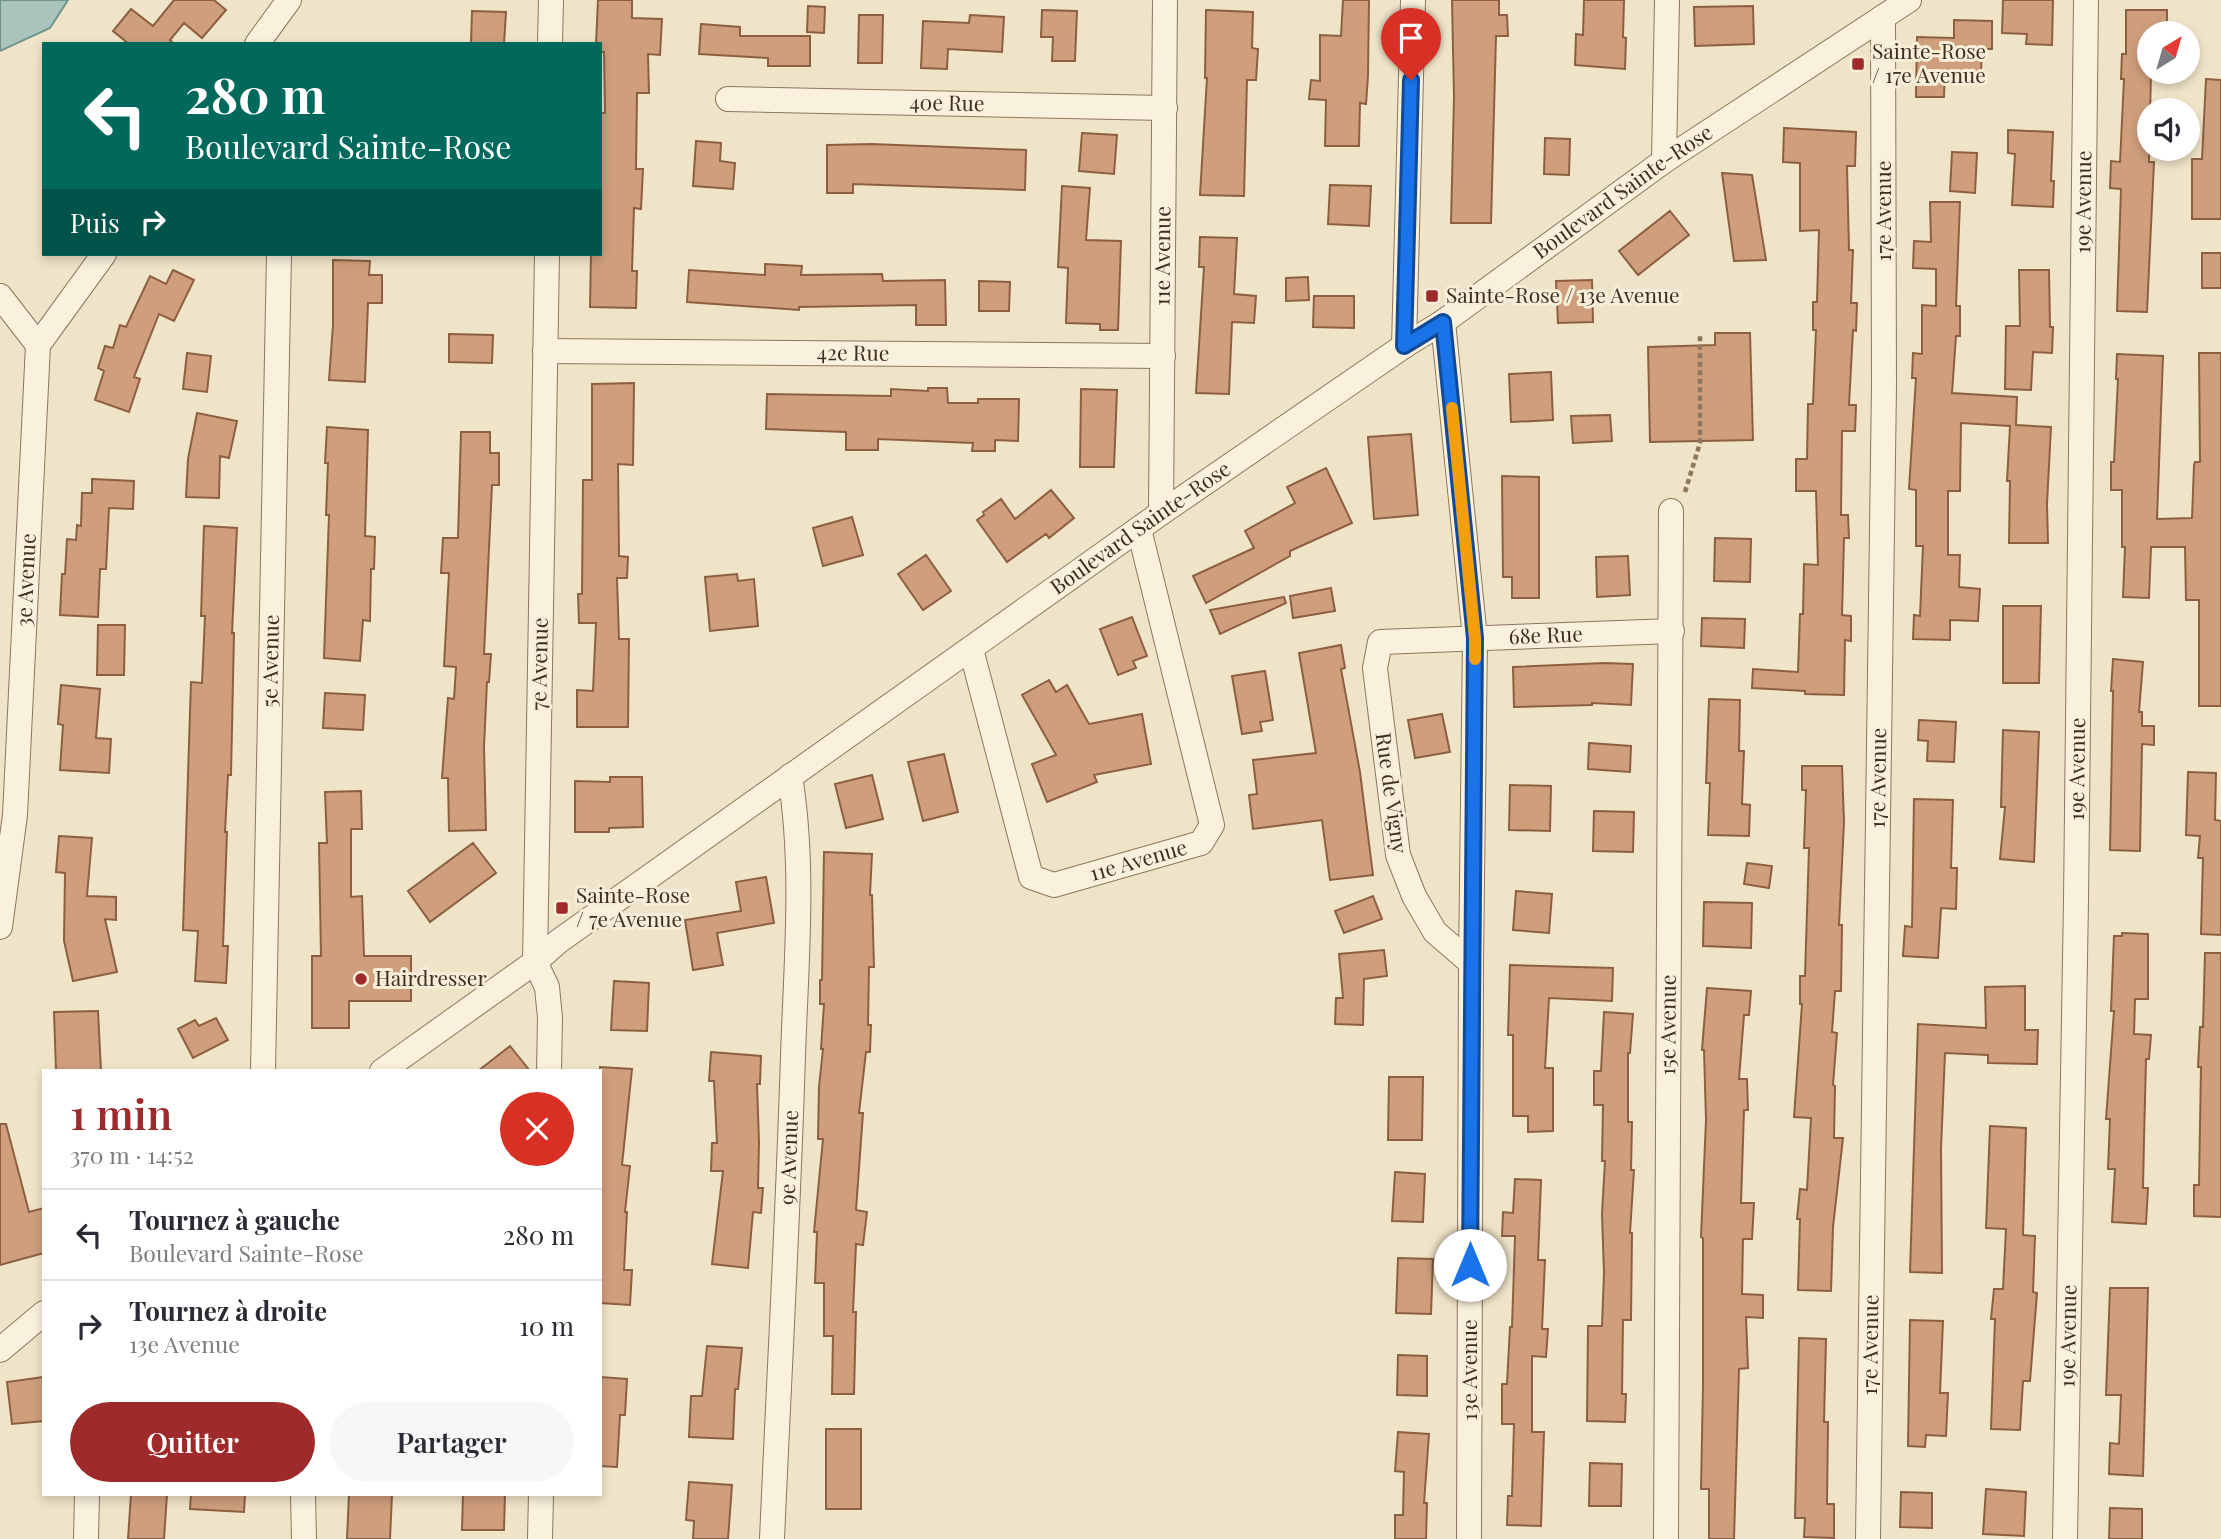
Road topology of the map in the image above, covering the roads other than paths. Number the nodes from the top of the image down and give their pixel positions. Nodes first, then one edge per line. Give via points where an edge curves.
1 (551, 0) edge
2 (1165, 0) edge
3 (1413, 0) edge
4 (1667, 0) edge
5 (1909, 0) edge
6 (2086, 0) edge
7 (286, 3) edge
8 (1883, 17) junction
9 (258, 42) edge
10 (283, 42) edge
11 (550, 42) edge
12 (728, 99) dead end
13 (1164, 108) junction
14 (1664, 161) junction
15 (103, 256) edge
16 (279, 256) edge
17 (547, 256) edge
18 (0, 296) edge
19 (1443, 322) junction
20 (38, 345) junction
21 (1404, 346) junction
22 (545, 351) junction
23 (1163, 356) junction
24 (1678, 501) road end
25 (1161, 513) junction
26 (1139, 529) junction
27 (1672, 631) junction
28 (1475, 638) junction
29 (1380, 642) joint
30 (971, 649) junction
31 (790, 776) junction
32 (0, 927) edge
33 (535, 962) junction
34 (1471, 963) junction
35 (263, 1069) edge
36 (385, 1069) edge
37 (549, 1069) edge
38 (42, 1315) edge
39 (0, 1350) edge
40 (87, 1496) edge
41 (303, 1496) edge
42 (541, 1496) edge
43 (86, 1539) edge
44 (304, 1539) edge
45 (540, 1539) edge
46 (772, 1539) edge
47 (1469, 1539) edge
48 (1666, 1539) edge
49 (1868, 1539) edge
50 (2065, 1539) edge

1 - 11 street
2 - 13 street, 11e Avenue
3 - 21 street
4 - 14 street
5 - 8 street, Boulevard Sainte-Rose
6 - 50 street, 19e Avenue
7 - 9 street
7 - 10 street
8 - 14 street, Boulevard Sainte-Rose
8 - 49 street, 17e Avenue via 1884,385
12 - 13 street, 40e Rue
13 - 23 street, 11e Avenue
14 - 19 street, Boulevard Sainte-Rose
15 - 20 street
16 - 35 street, 5e Avenue
17 - 22 street, 7e Avenue
18 - 20 street
19 - 21 street, Boulevard Sainte-Rose
19 - 28 street, 13e Avenue
20 - 32 street, 3e Avenue via 15,815
21 - 25 street, Boulevard Sainte-Rose
22 - 23 street, 42e Rue
22 - 33 street, 7e Avenue
23 - 25 street, 11e Avenue
24 - 27 street, 15e Avenue
25 - 26 street, Boulevard Sainte-Rose
26 - 30 street, Boulevard Sainte-Rose
26 - 30 street, 11e Avenue via 1212,825 1200,843 1054,885 1031,877
27 - 28 street, 68e Rue
27 - 48 street, 15e Avenue
28 - 29 street, 68e Rue
28 - 34 street, 13e Avenue
29 - 34 street, Rue de Vigny via 1375,668 1398,855 1435,932
30 - 31 street, Boulevard Sainte-Rose
31 - 33 street, Boulevard Sainte-Rose
31 - 46 street, 9e Avenue via 797,817 798,903
33 - 36 street, Boulevard Sainte-Rose
33 - 37 street, 7e Avenue via 547,987
34 - 47 street, 13e Avenue
38 - 39 street
40 - 43 street
41 - 44 street
42 - 45 street

